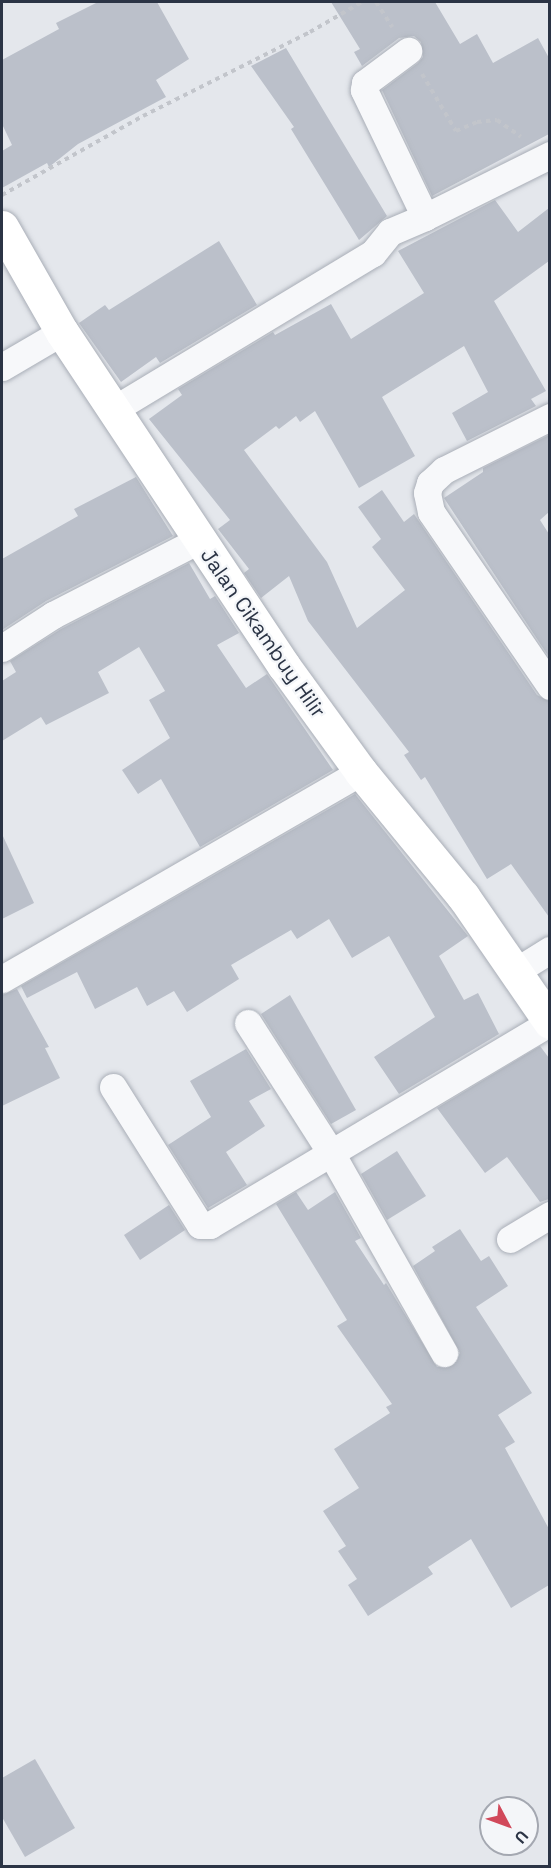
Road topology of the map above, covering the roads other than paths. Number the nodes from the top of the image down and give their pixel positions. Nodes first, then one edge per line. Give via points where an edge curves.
1 (408, 51) road end
2 (548, 156) edge
3 (424, 217) junction
4 (2, 227) edge
5 (62, 332) junction
6 (2, 368) edge
7 (116, 408) junction
8 (549, 417) edge
9 (199, 540) junction
10 (2, 648) edge
11 (549, 686) edge
12 (361, 772) junction
13 (549, 950) edge
14 (2, 979) edge
15 (540, 999) edge
16 (248, 1023) dead end
17 (113, 1087) dead end
18 (330, 1153) junction
19 (549, 1215) edge
20 (510, 1239) dead end
21 (444, 1353) dead end

1 - 3 street via 365,83 364,90
2 - 3 street
3 - 7 street via 390,232 373,253
4 - 5 street, Jalan Cikambuy Hilir
5 - 6 street
5 - 7 street, Jalan Cikambuy Hilir
7 - 9 street, Jalan Cikambuy Hilir
8 - 11 street via 444,470 430,483 427,493 431,512
9 - 10 street via 53,615
9 - 12 street, Jalan Cikambuy Hilir
12 - 14 street
12 - 15 street, Jalan Cikambuy Hilir via 463,896
13 - 15 street
15 - 18 street
16 - 18 street
17 - 18 street via 200,1225 223,1220
18 - 21 street
19 - 20 street

